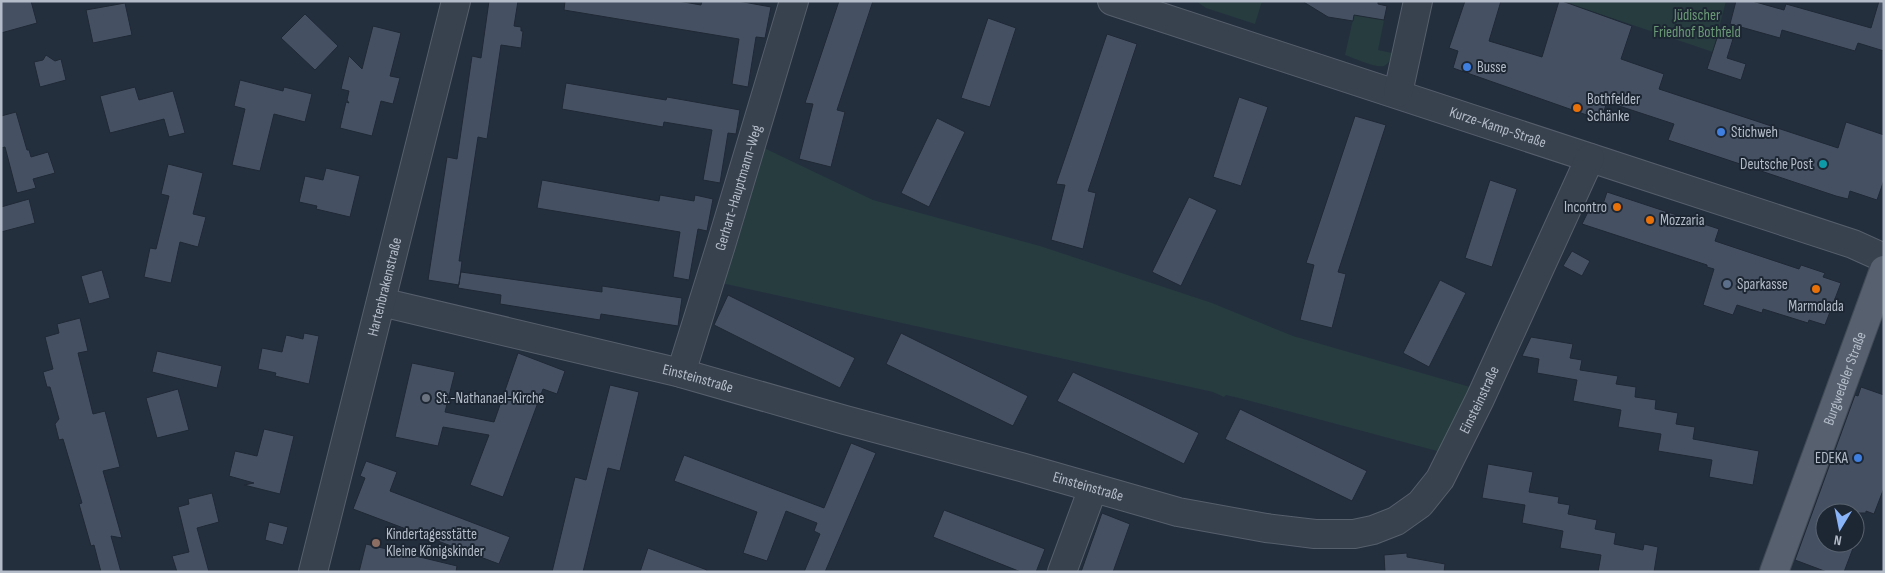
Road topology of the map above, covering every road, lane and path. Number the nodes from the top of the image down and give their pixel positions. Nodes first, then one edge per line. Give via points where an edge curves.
1 (456, 1) edge
2 (794, 1) edge
3 (1112, 1) edge
4 (1418, 1) edge
5 (1166, 10) edge
6 (1398, 93) junction
7 (1590, 158) junction
8 (1884, 258) edge
9 (1884, 270) edge
10 (381, 302) junction
11 (680, 373) junction
12 (1093, 488) junction
13 (313, 572) edge
14 (1062, 572) edge
15 (1774, 572) edge

1 - 10 street, Hartenbrakenstraße
2 - 11 street, Gerhart-Hauptmann-Weg
3 - 5 street, Kurze-Kamp-Straße
4 - 6 street
5 - 6 street, Kurze-Kamp-Straße
6 - 7 street, Kurze-Kamp-Straße
7 - 8 street, Kurze-Kamp-Straße via 1853,244
7 - 12 street, Einsteinstraße via 1440,479 1420,504 1396,521 1354,534 1315,534 1178,512
9 - 15 main road, Burgwedeler Straße
10 - 11 street, Einsteinstraße
10 - 13 street, Hartenbrakenstraße
11 - 12 street, Einsteinstraße
12 - 14 street

